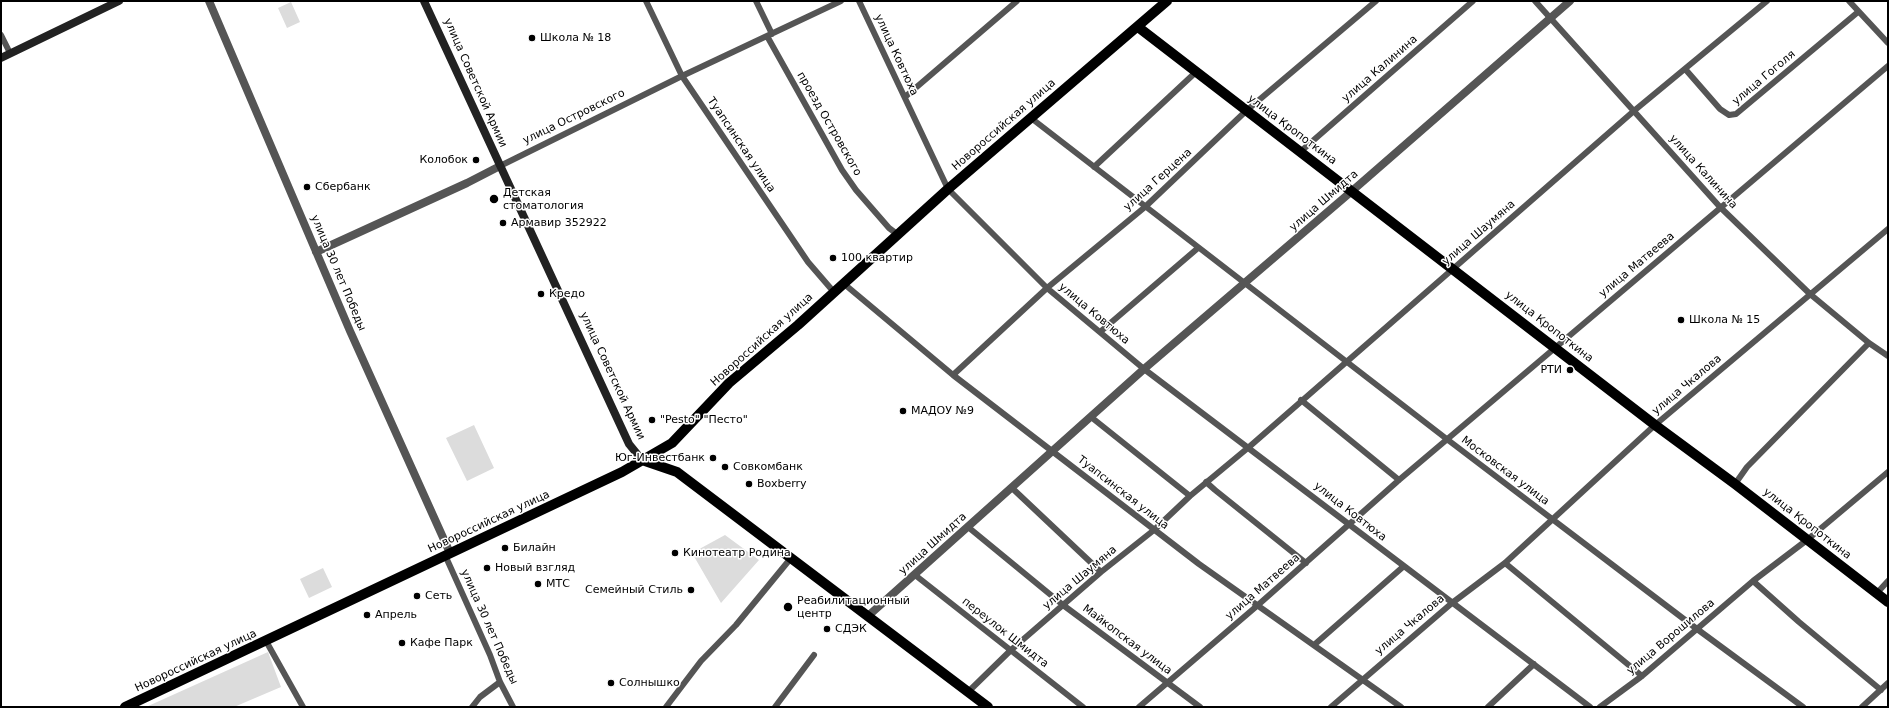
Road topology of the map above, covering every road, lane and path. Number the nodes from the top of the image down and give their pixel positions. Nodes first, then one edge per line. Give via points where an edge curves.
1 (119, 1) edge
2 (209, 1) edge
3 (424, 1) edge
4 (646, 1) edge
5 (756, 1) edge
6 (841, 1) edge
7 (859, 1) edge
8 (1017, 1) edge
9 (1167, 1) edge
10 (1376, 1) edge
11 (1473, 1) edge
12 (1535, 1) edge
13 (1570, 1) edge
14 (1767, 1) edge
15 (1849, 1) edge
16 (1858, 12) junction
17 (1550, 18) junction
18 (1138, 27) junction
19 (770, 35) junction
20 (1, 36) edge
21 (1888, 43) edge
22 (10, 53) junction
23 (1, 58) edge
24 (1888, 66) edge
25 (1686, 70) junction
26 (1196, 72) junction
27 (682, 76) junction
28 (905, 97) junction
29 (1635, 110) junction
30 (1246, 111) junction
31 (1031, 118) junction
32 (1300, 152) junction
33 (500, 166) junction
34 (1094, 167) junction
35 (948, 189) junction
36 (1352, 191) junction
37 (1145, 207) junction
38 (1720, 207) junction
39 (1888, 229) edge
40 (897, 234) junction
41 (1198, 248) junction
42 (316, 252) junction
43 (1454, 269) junction
44 (843, 283) junction
45 (1244, 284) junction
46 (1047, 288) junction
47 (833, 291) junction
48 (1810, 294) junction
49 (1100, 332) junction
50 (1868, 343) junction
51 (1556, 347) junction
52 (1888, 356) edge
53 (1347, 360) junction
54 (1144, 369) junction
55 (953, 374) junction
56 (1301, 400) junction
57 (1091, 417) junction
58 (1655, 425) junction
59 (1448, 440) junction
60 (1249, 447) junction
61 (1052, 451) junction
62 (642, 460) junction
63 (1888, 472) edge
64 (1399, 480) junction
65 (1206, 482) junction
66 (1735, 484) junction
67 (1012, 488) junction
68 (1190, 496) junction
69 (1553, 520) junction
70 (1350, 524) junction
71 (968, 527) junction
72 (1154, 530) junction
73 (1807, 540) junction
74 (448, 554) junction
75 (791, 558) junction
76 (1306, 563) junction
77 (1505, 563) junction
78 (1404, 566) junction
79 (1101, 572) junction
80 (915, 575) junction
81 (1753, 581) junction
82 (1888, 581) edge
83 (1876, 594) junction
84 (1888, 602) edge
85 (1452, 603) junction
86 (1063, 605) junction
87 (1258, 605) junction
88 (868, 616) junction
89 (1697, 629) junction
90 (266, 641) junction
91 (1314, 645) junction
92 (1011, 650) junction
93 (814, 655) dead end
94 (1534, 664) junction
95 (1642, 676) junction
96 (1362, 679) junction
97 (500, 682) junction
98 (1169, 683) junction
99 (1888, 683) edge
100 (1881, 690) junction
101 (968, 692) junction
102 (670, 706) edge
103 (125, 707) edge
104 (303, 707) edge
105 (472, 707) edge
106 (514, 707) edge
107 (775, 707) edge
108 (988, 707) edge
109 (1083, 707) edge
110 (1139, 707) edge
111 (1200, 707) edge
112 (1331, 707) edge
113 (1401, 707) edge
114 (1488, 707) edge
115 (1590, 707) edge
116 (1600, 707) edge
117 (1803, 707) edge
118 (1862, 707) edge

1 - 22 main road
2 - 42 street, улица 30 лет Победы
3 - 33 main road, улица Советской Армии
4 - 27 street, Туапсинская улица
5 - 19 street, проезд Островского
6 - 19 street, улица Островского
7 - 28 street, улица Ковтюха
8 - 28 street
9 - 18 main road, Новороссийская улица
10 - 30 street, улица Герцена
11 - 32 street, улица Калинина
12 - 17 street, улица Калинина
13 - 17 street, улица Шмидта
14 - 25 street, улица Шаумяна
15 - 16 street
16 - 21 street
16 - 25 street, улица Гоголя via 1736,114 1729,115 1720,109
17 - 29 street, улица Калинина
17 - 36 street, улица Шмидта
18 - 26 main road, улица Кропоткина
18 - 31 main road, Новороссийская улица
19 - 27 street, улица Островского
19 - 40 street, проезд Островского via 842,170 856,190
20 - 22 street
22 - 23 main road
24 - 38 street, улица Матвеева
25 - 29 street, улица Шаумяна
26 - 30 main road, улица Кропоткина
26 - 34 street
27 - 33 street, улица Островского
27 - 47 street, Туапсинская улица via 808,262
28 - 35 street, улица Ковтюха
29 - 38 street, улица Калинина
29 - 43 street, улица Шаумяна
30 - 32 main road, улица Кропоткина
30 - 37 street, улица Герцена
31 - 34 street, Московская улица
31 - 35 main road, Новороссийская улица
32 - 36 main road, улица Кропоткина
33 - 42 street, улица Островского
33 - 62 main road, улица Советской Армии via 629,444
34 - 37 street, Московская улица
35 - 40 main road, Новороссийская улица
35 - 46 street, улица Ковтюха
36 - 43 main road, улица Кропоткина
36 - 45 street, улица Шмидта
37 - 41 street, Московская улица
37 - 46 street, улица Герцена
38 - 48 street, улица Калинина
38 - 51 street, улица Матвеева
39 - 48 street, улица Чкалова
40 - 44 main road, Новороссийская улица
41 - 45 street, Московская улица
41 - 49 street
42 - 74 street, улица 30 лет Победы
43 - 51 main road, улица Кропоткина
43 - 53 street, улица Шаумяна
44 - 47 main road, Новороссийская улица
44 - 55 street, Туапсинская улица
45 - 53 street, Московская улица
45 - 54 street, улица Шмидта
46 - 49 street, улица Ковтюха
46 - 55 street, улица Герцена
47 - 62 main road, Новороссийская улица via 798,325 729,383 672,443
48 - 50 street, улица Калинина
48 - 58 street, улица Чкалова
49 - 54 street, улица Ковтюха
50 - 52 street, улица Калинина
50 - 66 street via 1747,467
51 - 58 main road, улица Кропоткина
51 - 59 street, улица Матвеева
53 - 56 street, улица Шаумяна
53 - 59 street, Московская улица
54 - 57 street, улица Шмидта
54 - 60 street, улица Ковтюха
55 - 61 street, Туапсинская улица
56 - 60 street, улица Шаумяна
56 - 64 street
57 - 61 street, улица Шмидта
57 - 68 street
58 - 66 main road, улица Кропоткина
58 - 69 street, улица Чкалова
59 - 64 street, улица Матвеева
59 - 69 street, Московская улица
60 - 65 street, улица Шаумяна
60 - 70 street, улица Ковтюха
61 - 67 street, улица Шмидта
61 - 72 street, Туапсинская улица
62 - 74 main road, Новороссийская улица via 622,472
62 - 75 main road via 677,472
63 - 73 street, улица Ворошилова
64 - 70 street, улица Матвеева
65 - 68 street, улица Шаумяна
65 - 76 street
66 - 73 main road, улица Кропоткина
67 - 71 street, улица Шмидта
67 - 79 street
68 - 72 street, улица Шаумяна
69 - 77 street, улица Чкалова
69 - 89 street, Московская улица
70 - 76 street, улица Матвеева
70 - 78 street, улица Ковтюха
71 - 80 street, улица Шмидта
71 - 86 street, Майкопская улица
72 - 79 street, улица Шаумяна
72 - 87 street, Туапсинская улица
73 - 81 street, улица Ворошилова
73 - 83 main road, улица Кропоткина
74 - 90 main road, Новороссийская улица
74 - 97 street, улица 30 лет Победы
75 - 88 main road
75 - 102 street via 736,626 701,661
76 - 87 street, улица Матвеева
77 - 85 street, улица Чкалова
77 - 95 street
78 - 85 street, улица Ковтюха
78 - 91 street
79 - 86 street, улица Шаумяна
80 - 88 street, улица Шмидта
80 - 92 street, переулок Шмидта
81 - 89 street, улица Ворошилова
81 - 100 street
82 - 83 street
83 - 84 main road, улица Кропоткина
85 - 94 street, улица Ковтюха
85 - 96 street, улица Чкалова
86 - 92 street, улица Шаумяна
86 - 98 street, Майкопская улица
87 - 91 street, Туапсинская улица
87 - 98 street, улица Матвеева
88 - 101 main road
89 - 95 street, улица Ворошилова
89 - 117 street, Московская улица
90 - 103 main road, Новороссийская улица
90 - 104 street
91 - 96 street, Туапсинская улица
92 - 101 street, улица Шаумяна
92 - 109 street, переулок Шмидта
93 - 107 street
94 - 114 street
94 - 115 street, улица Ковтюха
95 - 116 street, улица Ворошилова
96 - 112 street, улица Чкалова
96 - 113 street, Туапсинская улица
97 - 105 street via 480,697
97 - 106 street, улица 30 лет Победы
98 - 110 street, улица Матвеева
98 - 111 street, Майкопская улица
99 - 100 street
100 - 118 street
101 - 108 main road

